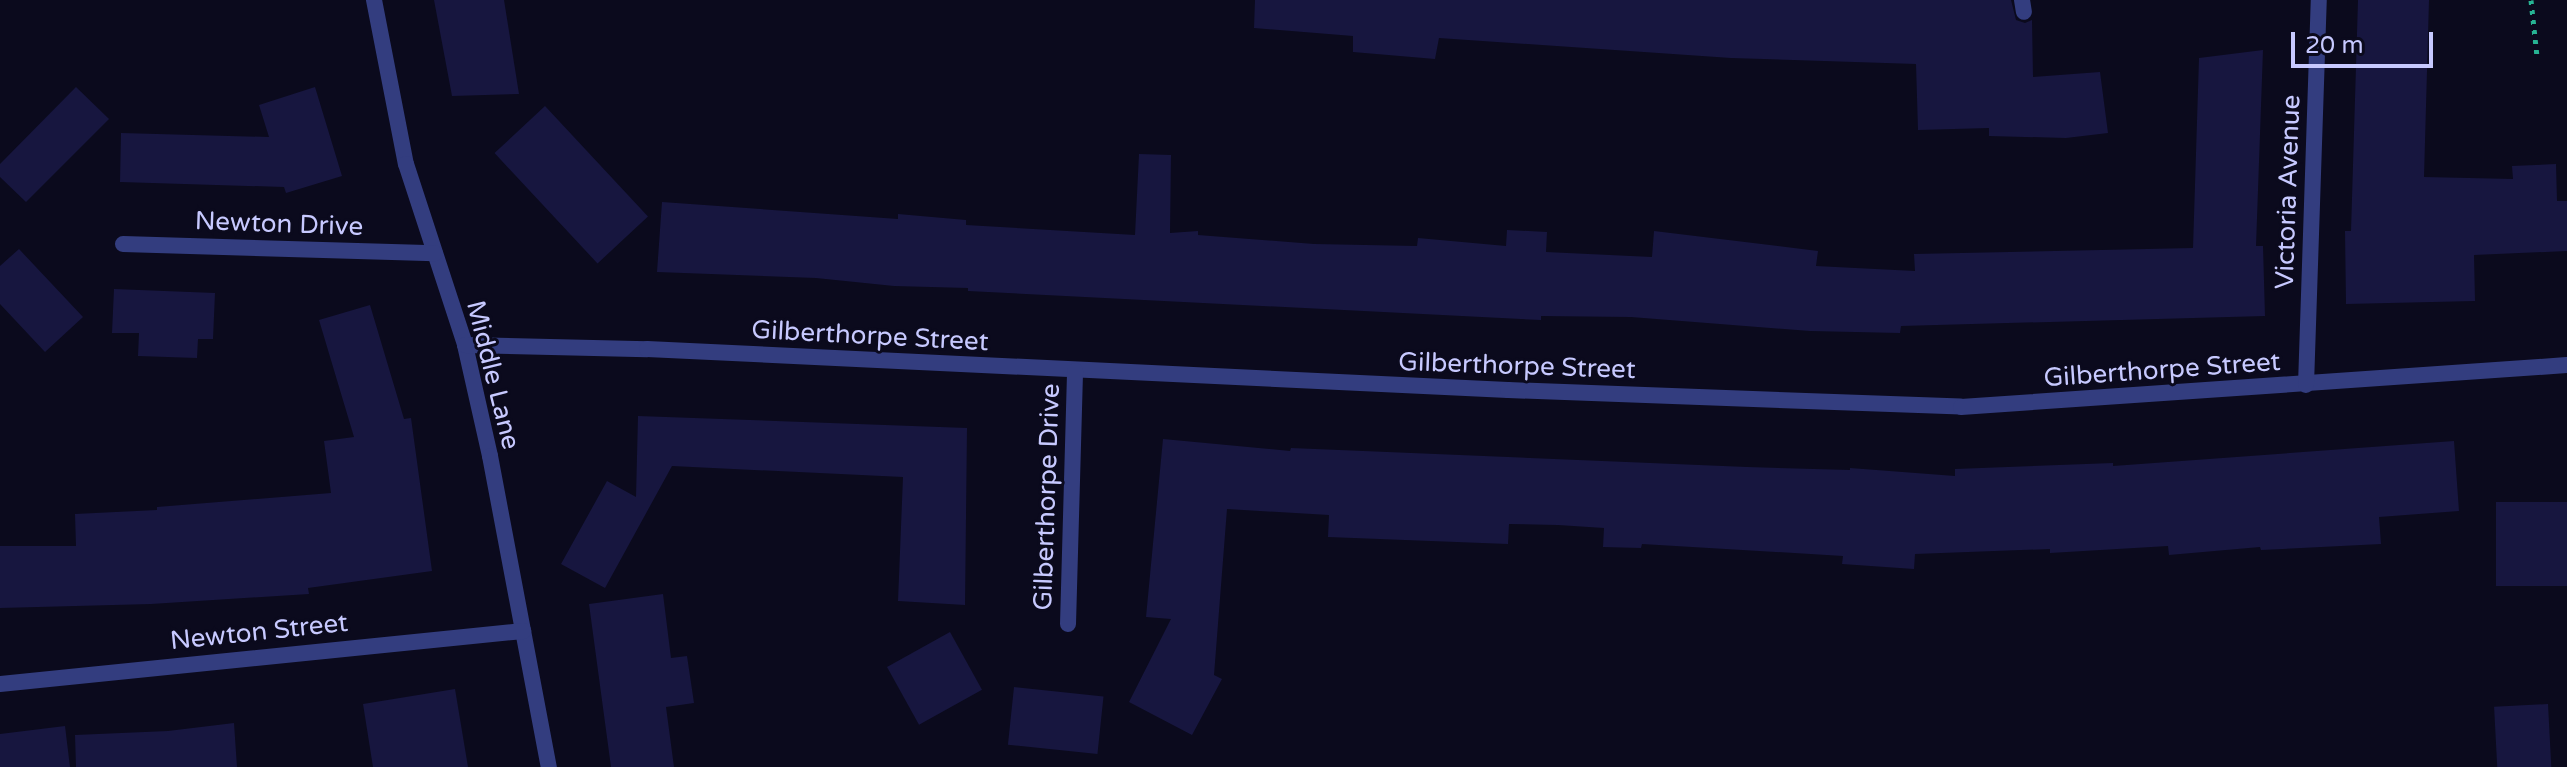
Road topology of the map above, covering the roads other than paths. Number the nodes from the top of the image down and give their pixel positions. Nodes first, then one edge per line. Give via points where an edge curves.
1 (374, 0) edge
2 (2319, 0) edge
3 (123, 244) dead end
4 (435, 253) junction
5 (465, 345) junction
6 (2567, 365) edge
7 (1075, 371) junction
8 (2306, 385) junction
9 (1068, 624) dead end
10 (523, 631) junction
11 (0, 684) edge
12 (549, 767) edge

1 - 4 street, Middle Lane via 406,164
2 - 8 street, Victoria Avenue
3 - 4 street, Newton Drive
4 - 5 street, Middle Lane
5 - 7 street, Gilberthorpe Street via 633,348
5 - 10 street, Middle Lane
6 - 8 street, Gilberthorpe Street
7 - 8 street, Gilberthorpe Street via 1961,407
7 - 9 street, Gilberthorpe Drive
10 - 11 street, Newton Street
10 - 12 street, Middle Lane

